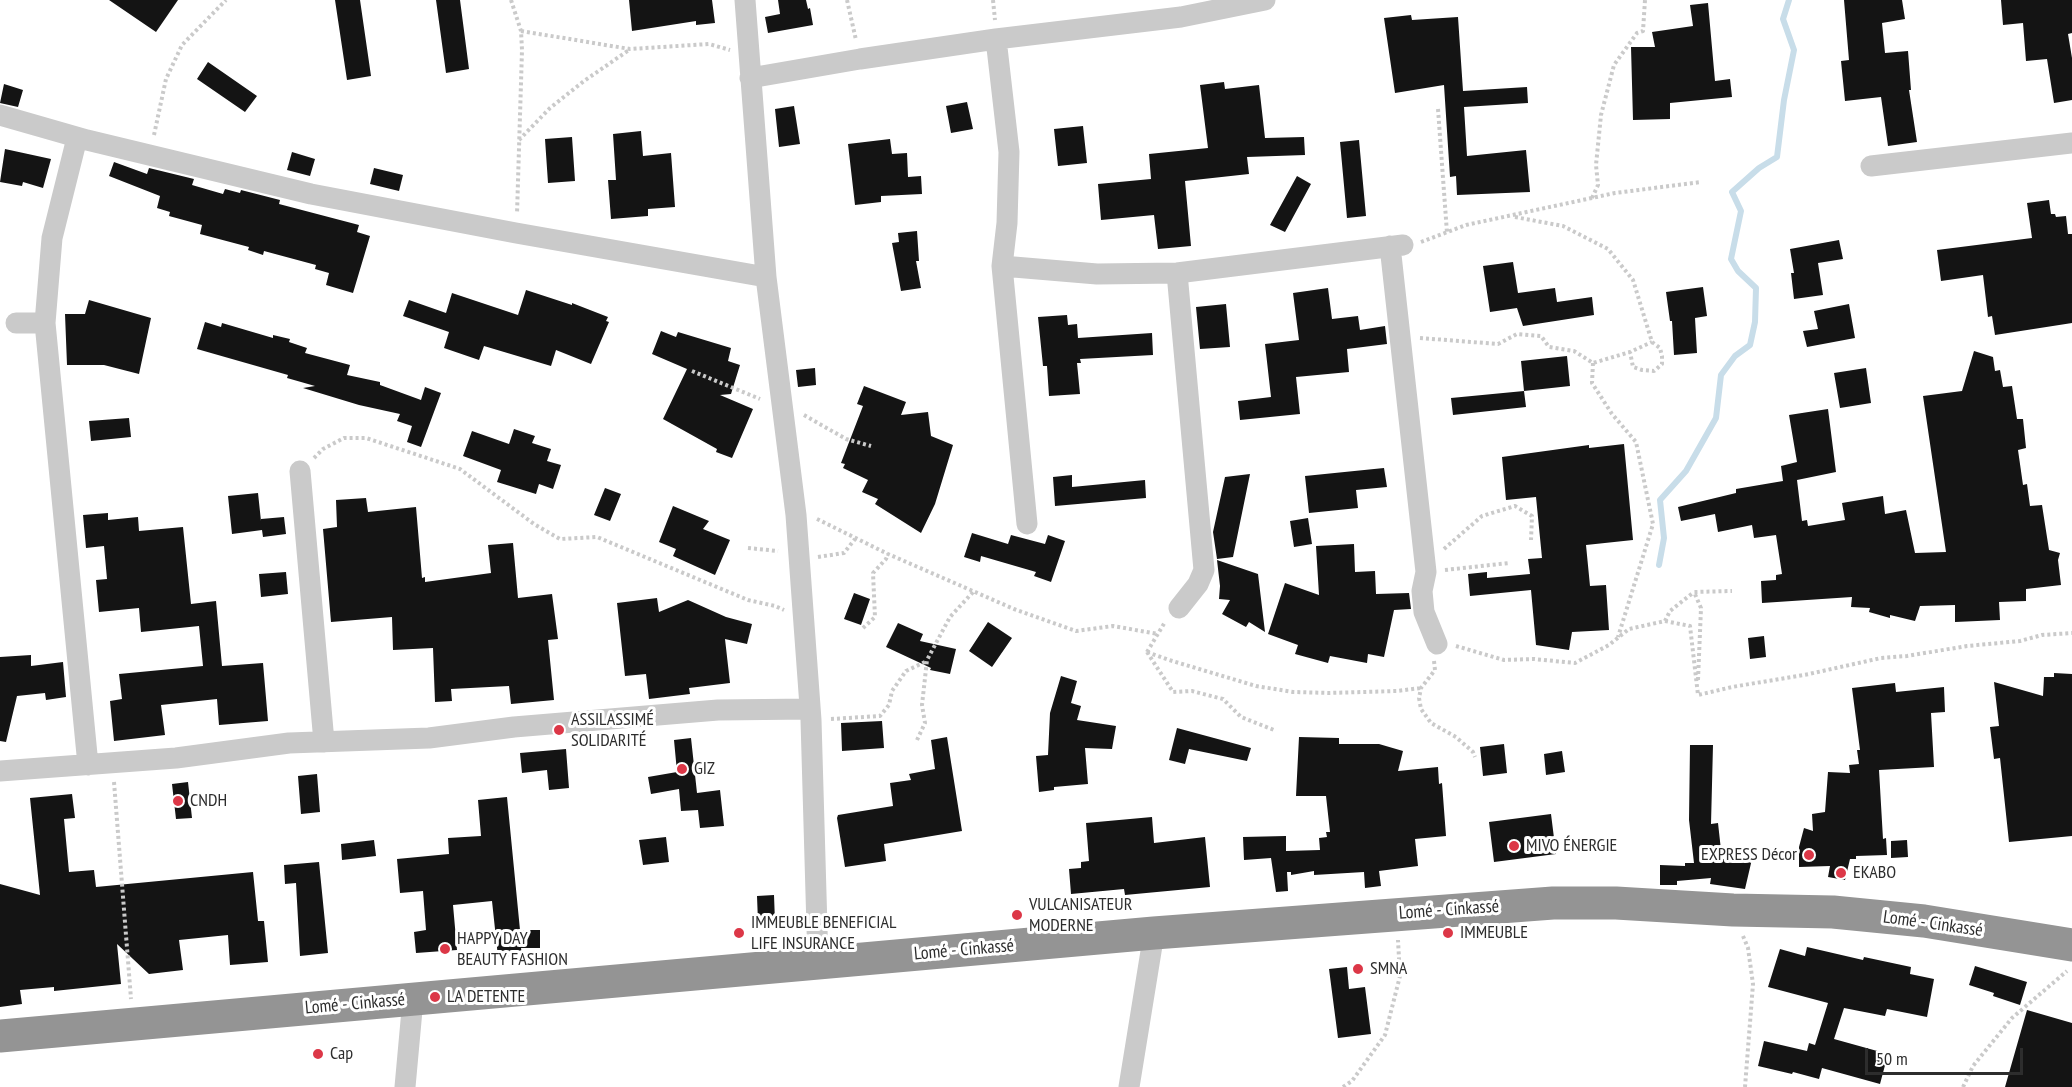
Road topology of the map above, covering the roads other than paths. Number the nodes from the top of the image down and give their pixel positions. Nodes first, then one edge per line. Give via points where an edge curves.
1 (745, 0) edge
2 (1265, 0) edge
3 (996, 39) junction
4 (750, 78) junction
5 (0, 115) edge
6 (77, 138) junction
7 (2072, 143) edge
8 (1871, 166) dead end
9 (1002, 266) junction
10 (1177, 273) junction
11 (766, 277) junction
12 (16, 323) dead end
13 (45, 323) junction
14 (300, 471) road end
15 (1027, 524) dead end
16 (1179, 608) road end
17 (1437, 644) road end
18 (810, 715) junction
19 (324, 742) junction
20 (88, 765) junction
21 (0, 771) edge
22 (1154, 933) junction
23 (2072, 945) edge
24 (818, 963) junction
25 (413, 999) junction
26 (0, 1035) edge
27 (405, 1087) edge
28 (1129, 1087) edge

1 - 4 street
2 - 3 street via 1181,17
3 - 4 street
3 - 9 street via 1009,152
4 - 11 street
5 - 6 street
6 - 11 street via 311,194
6 - 13 street via 52,238
7 - 8 street
9 - 10 street via 1097,274
9 - 15 street
10 - 16 street via 1204,570
10 - 17 street via 1397,245 1401,342 1426,569 1424,612
11 - 18 street via 795,507
12 - 13 street
13 - 20 street
14 - 19 street
18 - 19 street via 718,710 429,738
18 - 24 street
19 - 20 street
20 - 21 street
22 - 23 highway, Lomé - Cinkassé via 1553,903 1616,903 1833,912 1913,920
22 - 24 highway, Lomé - Cinkassé
22 - 28 street
24 - 25 highway, Lomé - Cinkassé
25 - 26 highway, Lomé - Cinkassé
25 - 27 street

